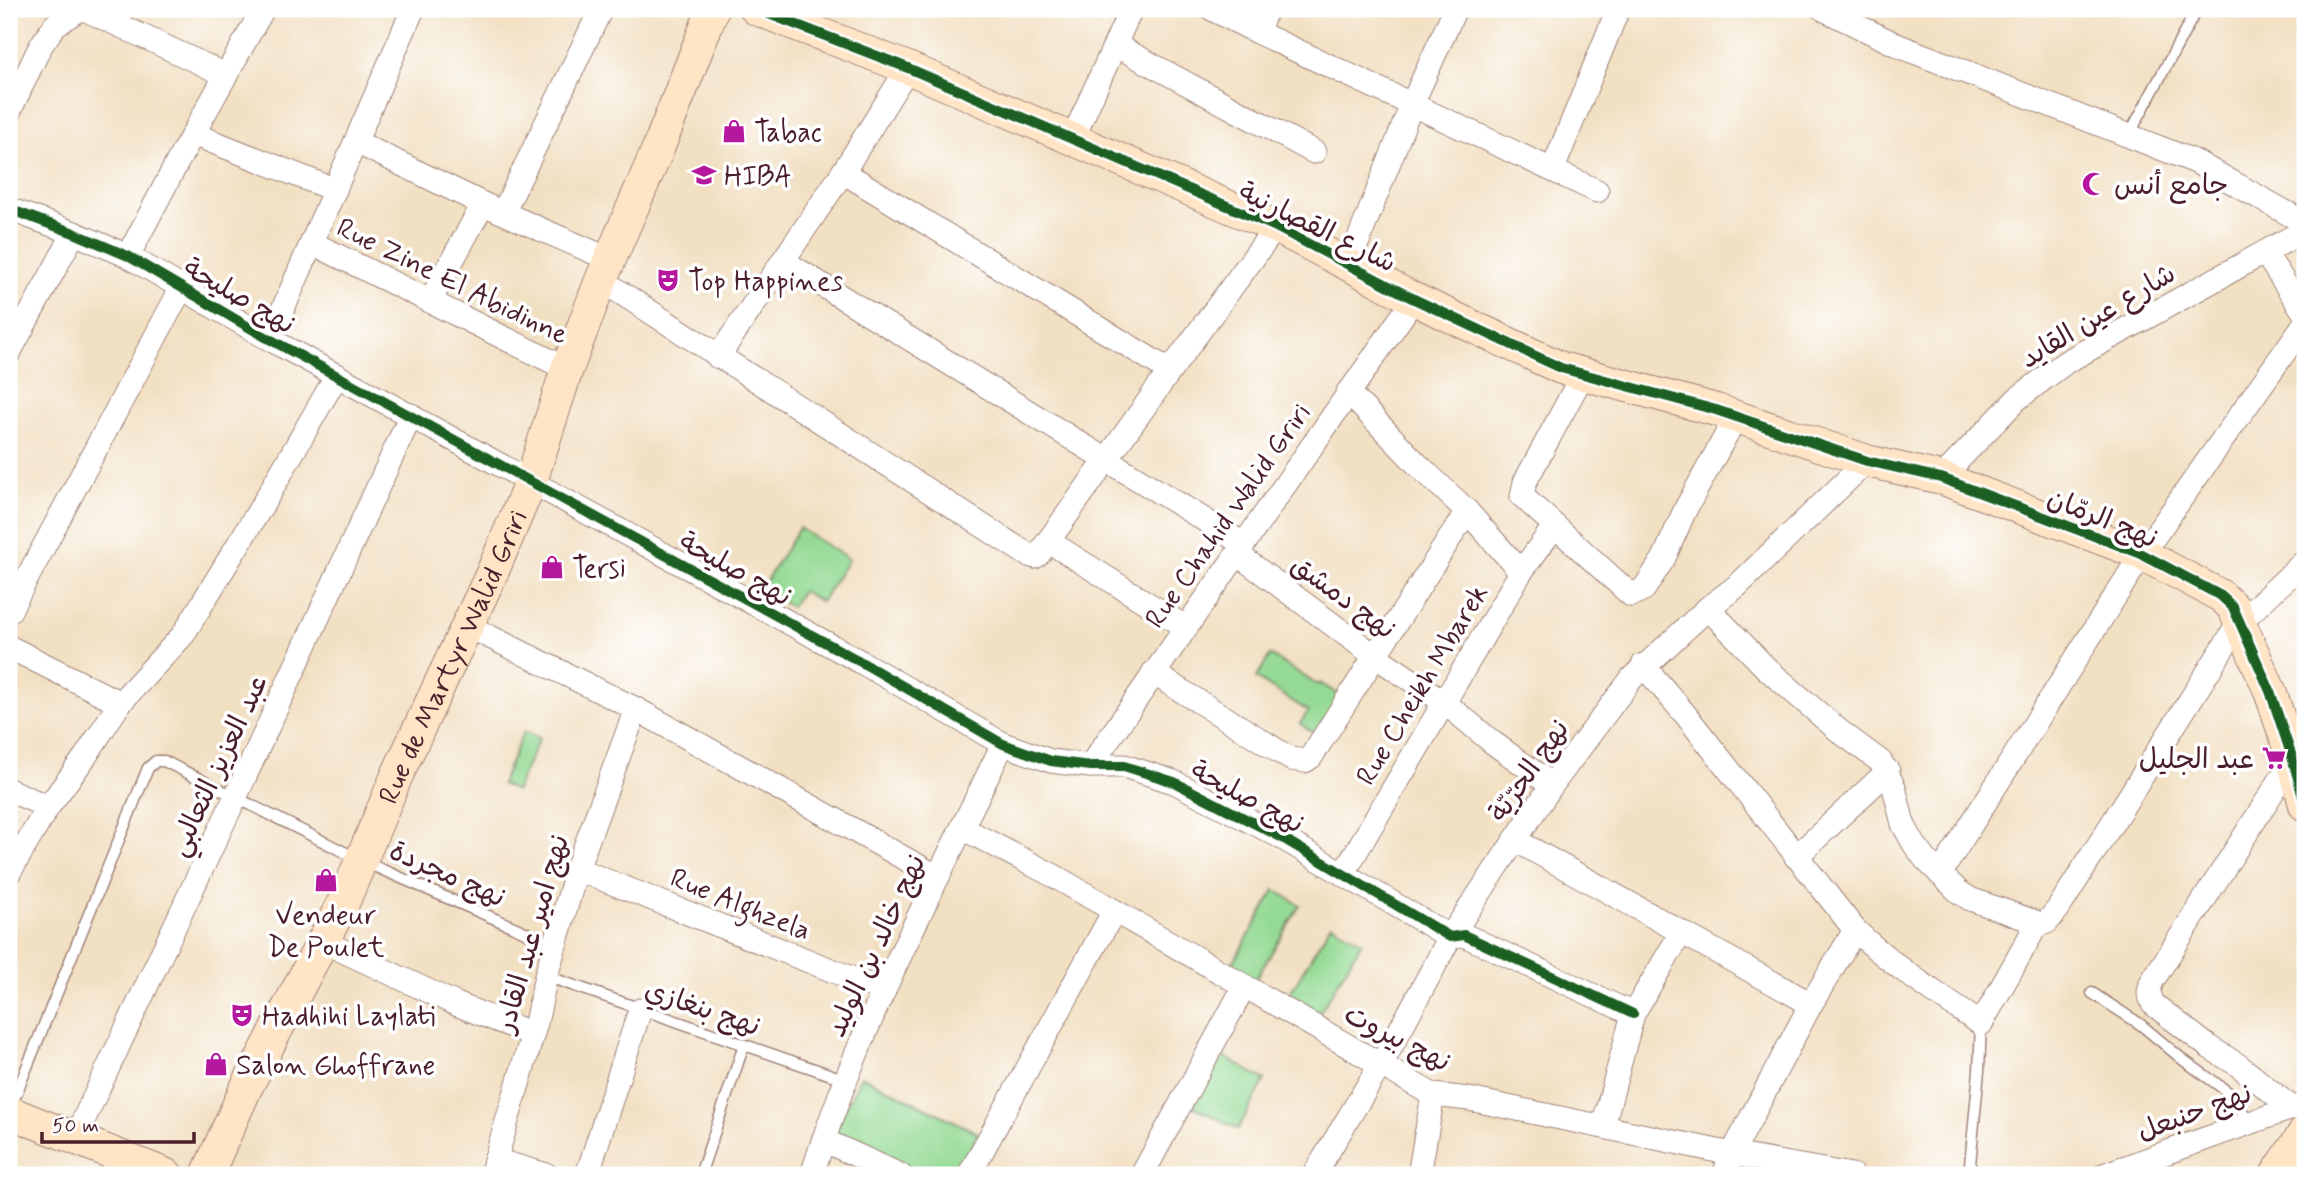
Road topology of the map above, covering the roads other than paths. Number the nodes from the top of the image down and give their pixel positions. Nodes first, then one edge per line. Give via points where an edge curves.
1 (82, 9) edge
2 (263, 9) edge
3 (413, 9) edge
4 (601, 9) edge
5 (713, 9) edge
6 (756, 9) edge
7 (1131, 9) edge
8 (1212, 9) edge
9 (1267, 9) edge
10 (1455, 9) edge
11 (1618, 9) edge
12 (1823, 9) edge
13 (2197, 9) edge
14 (1256, 32) junction
15 (1115, 45) junction
16 (908, 68) junction
17 (226, 75) junction
18 (1412, 104) junction
19 (9, 112) edge
20 (193, 134) junction
21 (2129, 135) junction
22 (1073, 138) junction
23 (356, 142) junction
24 (1314, 152) dead end
25 (1553, 169) junction
26 (843, 172) junction
27 (335, 190) junction
28 (1597, 191) dead end
29 (493, 207) junction
30 (9, 209) edge
31 (2305, 223) edge
32 (1276, 227) junction
33 (2305, 230) edge
34 (74, 233) junction
35 (312, 243) junction
36 (2265, 253) junction
37 (128, 256) junction
38 (783, 261) junction
39 (1349, 264) junction
40 (606, 270) junction
41 (182, 287) junction
42 (1414, 299) junction
43 (430, 301) junction
44 (2305, 314) edge
45 (2305, 323) edge
46 (270, 339) junction
47 (9, 353) edge
48 (718, 357) junction
49 (567, 369) junction
50 (1170, 371) junction
51 (1583, 374) junction
52 (337, 375) junction
53 (1348, 392) junction
54 (411, 415) junction
55 (1736, 417) junction
56 (1106, 460) junction
57 (1867, 461) junction
58 (1941, 478) junction
59 (531, 481) junction
60 (1467, 511) junction
61 (1554, 527) junction
62 (1048, 541) junction
63 (1240, 549) junction
64 (2142, 554) junction
65 (2305, 561) edge
66 (1521, 572) junction
67 (1707, 608) junction
68 (9, 612) edge
69 (2239, 622) junction
70 (468, 626) junction
71 (1185, 627) junction
72 (9, 647) edge
73 (1375, 656) junction
74 (1643, 665) junction
75 (1153, 673) junction
76 (1444, 702) junction
77 (120, 703) junction
78 (636, 709) junction
79 (1003, 744) junction
80 (2293, 760) junction
81 (1090, 765) junction
82 (1888, 771) junction
83 (1552, 785) junction
84 (9, 790) edge
85 (235, 797) junction
86 (2305, 805) edge
87 (48, 807) junction
88 (962, 828) junction
89 (1515, 840) junction
90 (1796, 857) junction
91 (360, 860) junction
92 (577, 869) junction
93 (9, 873) edge
94 (1343, 874) junction
95 (1940, 874) junction
96 (938, 877) junction
97 (1114, 911) junction
98 (2037, 924) junction
99 (1855, 930) junction
100 (1681, 933) junction
101 (1450, 937) junction
102 (324, 942) junction
103 (555, 946) junction
104 (547, 976) junction
105 (1244, 987) junction
106 (884, 991) junction
107 (2092, 993) dead end
108 (1811, 1004) junction
109 (640, 1010) junction
110 (1633, 1014) junction
111 (1981, 1024) junction
112 (532, 1034) junction
113 (744, 1045) junction
114 (1380, 1065) junction
115 (846, 1080) junction
116 (1433, 1095) junction
117 (9, 1111) edge
118 (2301, 1115) edge
119 (2251, 1123) junction
120 (1603, 1126) junction
121 (75, 1139) junction
122 (823, 1140) junction
123 (1728, 1165) edge
124 (493, 1168) edge
125 (167, 1175) edge
126 (207, 1175) edge
127 (547, 1175) edge
128 (587, 1175) edge
129 (700, 1175) edge
130 (812, 1175) edge
131 (900, 1175) edge
132 (969, 1175) edge
133 (1142, 1175) edge
134 (1314, 1175) edge
135 (1419, 1175) edge
136 (1852, 1175) edge
137 (1969, 1175) edge
138 (2103, 1175) edge
139 (2276, 1175) edge

1 - 17 street
1 - 19 street via 55,25
2 - 17 street
3 - 23 street
4 - 29 street
5 - 40 street, Rue de Martyr Walid Griri
6 - 16 street, شارع القصارنية
7 - 15 street
8 - 14 street
9 - 14 street
10 - 18 street
11 - 25 street
12 - 21 street via 1899,46
13 - 21 lane
14 - 18 street
15 - 22 street
15 - 24 street
16 - 22 street, شارع القصارنية
16 - 26 street
17 - 20 street
18 - 25 street
18 - 39 street
20 - 27 street
20 - 37 street
21 - 31 street via 2196,162
22 - 32 street, شارع القصارنية
23 - 27 street
23 - 29 street
25 - 28 street
26 - 38 street
26 - 50 street
27 - 35 street
29 - 40 street
29 - 43 street
30 - 34 street, نهج صليحة
32 - 39 street, شارع القصارنية
32 - 50 street
33 - 36 street, شارع عين القايد
34 - 37 street, نهج صليحة
34 - 47 street
35 - 43 street, Rue Zine El Abidinne
35 - 46 street
36 - 44 street
36 - 58 street, شارع عين القايد via 2066,362 2017,400
37 - 41 street, نهج صليحة
38 - 48 street
38 - 56 street, نهج دمشق
39 - 42 street, شارع القصارنية
40 - 48 street
40 - 49 street, Rue de Martyr Walid Griri
41 - 46 street, نهج صليحة
41 - 68 street
42 - 51 street, شارع القصارنية
42 - 53 street, Rue Chahid Walid Griri
43 - 49 street, Rue Zine El Abidinne
45 - 64 street
46 - 52 street, نهج صليحة
48 - 62 street via 1028,555 1039,554
49 - 59 street, Rue de Martyr Walid Griri
50 - 56 street
51 - 55 street, شارع القصارنية
51 - 61 street via 1522,490 1526,502
52 - 54 street, نهج صليحة
52 - 77 street via 183,635
53 - 60 street
53 - 63 street, Rue Chahid Walid Griri
54 - 59 street, نهج صليحة
54 - 85 street, عبد العزيز الثعالبي
55 - 57 street, شارع القصارنية
55 - 61 street via 1664,558 1640,592 1626,592
56 - 62 street
56 - 63 street, نهج دمشق
57 - 58 street, نهج الرمّان
57 - 67 street, نهج الحرّيّة via 1737,586
58 - 64 street, نهج الرمّان
59 - 70 street, Rue de Martyr Walid Griri
59 - 79 street, نهج صليحة
60 - 66 street
60 - 73 street
61 - 66 street, Rue Cheikh Mbarek
62 - 71 street
63 - 71 street, Rue Chahid Walid Griri
63 - 73 street, نهج دمشق
64 - 69 street, نهج الرمّان via 2229,602
64 - 95 street
65 - 69 street
66 - 76 street, Rue Cheikh Mbarek
67 - 74 street, نهج الحرّيّة
67 - 82 street via 1766,669
69 - 80 street, نهج الرمّان via 2270,691
69 - 98 street via 2058,909 2047,922
70 - 78 street
70 - 91 street, Rue de Martyr Walid Griri
71 - 75 street, Rue Chahid Walid Griri
72 - 77 street
73 - 75 street via 1311,757 1297,762
73 - 76 street, نهج دمشق
74 - 83 street, نهج الحرّيّة
74 - 90 street
75 - 81 street, Rue Chahid Walid Griri
76 - 83 street, نهج دمشق
76 - 94 street, Rue Cheikh Mbarek
77 - 87 street
78 - 92 street, نهج امير عبد القادر
78 - 96 street
79 - 81 street, نهج صليحة via 1051,761
79 - 88 street, نهج خالد بن الوليد
80 - 86 street, نهج الرمّان
80 - 118 street via 2151,983 2149,993 2153,1004 2171,1020
81 - 94 street, نهج صليحة via 1124,766 1174,782
82 - 90 street
82 - 95 street via 1903,824
83 - 89 street, نهج الحرّيّة
84 - 87 street
85 - 91 lane, نهج مجردة
85 - 117 lane, نهج مجردة via 164,761 148,768
85 - 121 street, عبد العزيز الثعالبي
87 - 93 street
88 - 96 street, نهج خالد بن الوليد
88 - 97 street, نهج بيروت
89 - 100 street
89 - 101 street, نهج الحرّيّة
90 - 99 street
91 - 102 street, Rue de Martyr Walid Griri
91 - 103 lane, نهج مجردة
92 - 103 street, نهج امير عبد القادر
92 - 106 street, Rue Alghzela
94 - 101 street, نهج صليحة
95 - 98 street via 1970,899
96 - 106 street, نهج خالد بن الوليد
97 - 105 street, نهج بيروت
97 - 132 street
98 - 111 street
99 - 108 street
99 - 111 street via 1910,976
100 - 108 street
100 - 110 street
101 - 110 street, نهج صليحة via 1464,935
101 - 114 street, نهج الحرّيّة
102 - 112 street
102 - 126 street, Rue de Martyr Walid Griri via 246,1088
103 - 104 street, نهج امير عبد القادر
104 - 109 lane, نهج بنغازي
104 - 112 street, نهج امير عبد القادر
105 - 114 street, نهج بيروت
105 - 133 street
106 - 115 street, نهج خالد بن الوليد
107 - 119 lane via 2228,1092
108 - 123 street
109 - 113 lane, نهج بنغازي
109 - 128 street
110 - 120 street
111 - 137 lane
112 - 124 street, نهج امير عبد القادر
113 - 115 lane, نهج بنغازي
113 - 129 lane
114 - 116 street, نهج بيروت
114 - 134 street, نهج الحرّيّة
115 - 122 street, نهج خالد بن الوليد
116 - 120 street, نهج بيروت
116 - 135 street
117 - 121 street
118 - 119 street, نهج حنبعل
118 - 139 street
119 - 138 street, نهج حنبعل
120 - 123 street, نهج بيروت
121 - 125 street
122 - 130 street, نهج خالد بن الوليد
122 - 131 street
123 - 136 street, نهج بيروت
124 - 127 street

